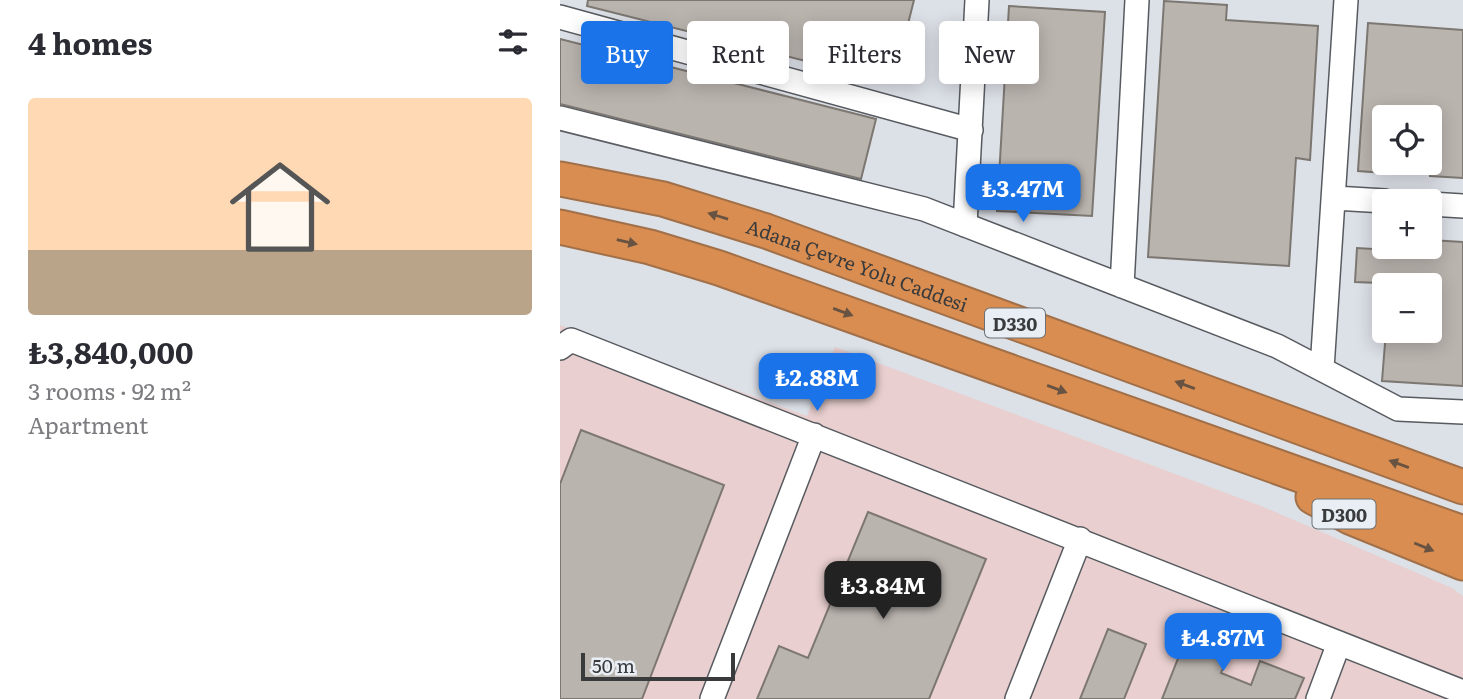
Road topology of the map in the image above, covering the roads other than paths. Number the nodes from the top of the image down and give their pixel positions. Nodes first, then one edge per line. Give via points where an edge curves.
1 (977, 0) edge
2 (1137, 0) edge
3 (1346, 0) edge
4 (560, 17) edge
5 (560, 118) edge
6 (971, 130) junction
7 (560, 178) edge
8 (1334, 198) junction
9 (1372, 200) edge
10 (1442, 205) edge
11 (1463, 206) edge
12 (965, 225) junction
13 (560, 227) edge
14 (1122, 286) junction
15 (560, 348) edge
16 (1322, 369) junction
17 (1463, 412) edge
18 (814, 435) junction
19 (1231, 452) junction
20 (1463, 487) edge
21 (1463, 533) edge
22 (1080, 539) junction
23 (1463, 563) edge
24 (1339, 642) junction
25 (1463, 692) edge
26 (712, 699) edge
27 (1017, 699) edge
28 (1318, 699) edge

1 - 6 street
2 - 14 street
3 - 8 street
4 - 6 street
5 - 12 street via 924,209
6 - 12 street
20 -> 7 highway, Adana Çevre Yolu Caddesi / D330 via 766,231 663,199
8 - 9 street
8 - 16 street
10 - 11 street
12 - 14 street
13 -> 19 highway, D330 via 719,268
14 - 16 street via 1277,346
15 - 18 street via 572,340
16 - 17 street via 1398,409
18 - 22 street
18 - 26 street
19 - 21 highway, D330
19 -> 23 highway, D300 via 1350,517
22 - 24 street
22 - 27 street
24 - 25 street
24 - 28 street

